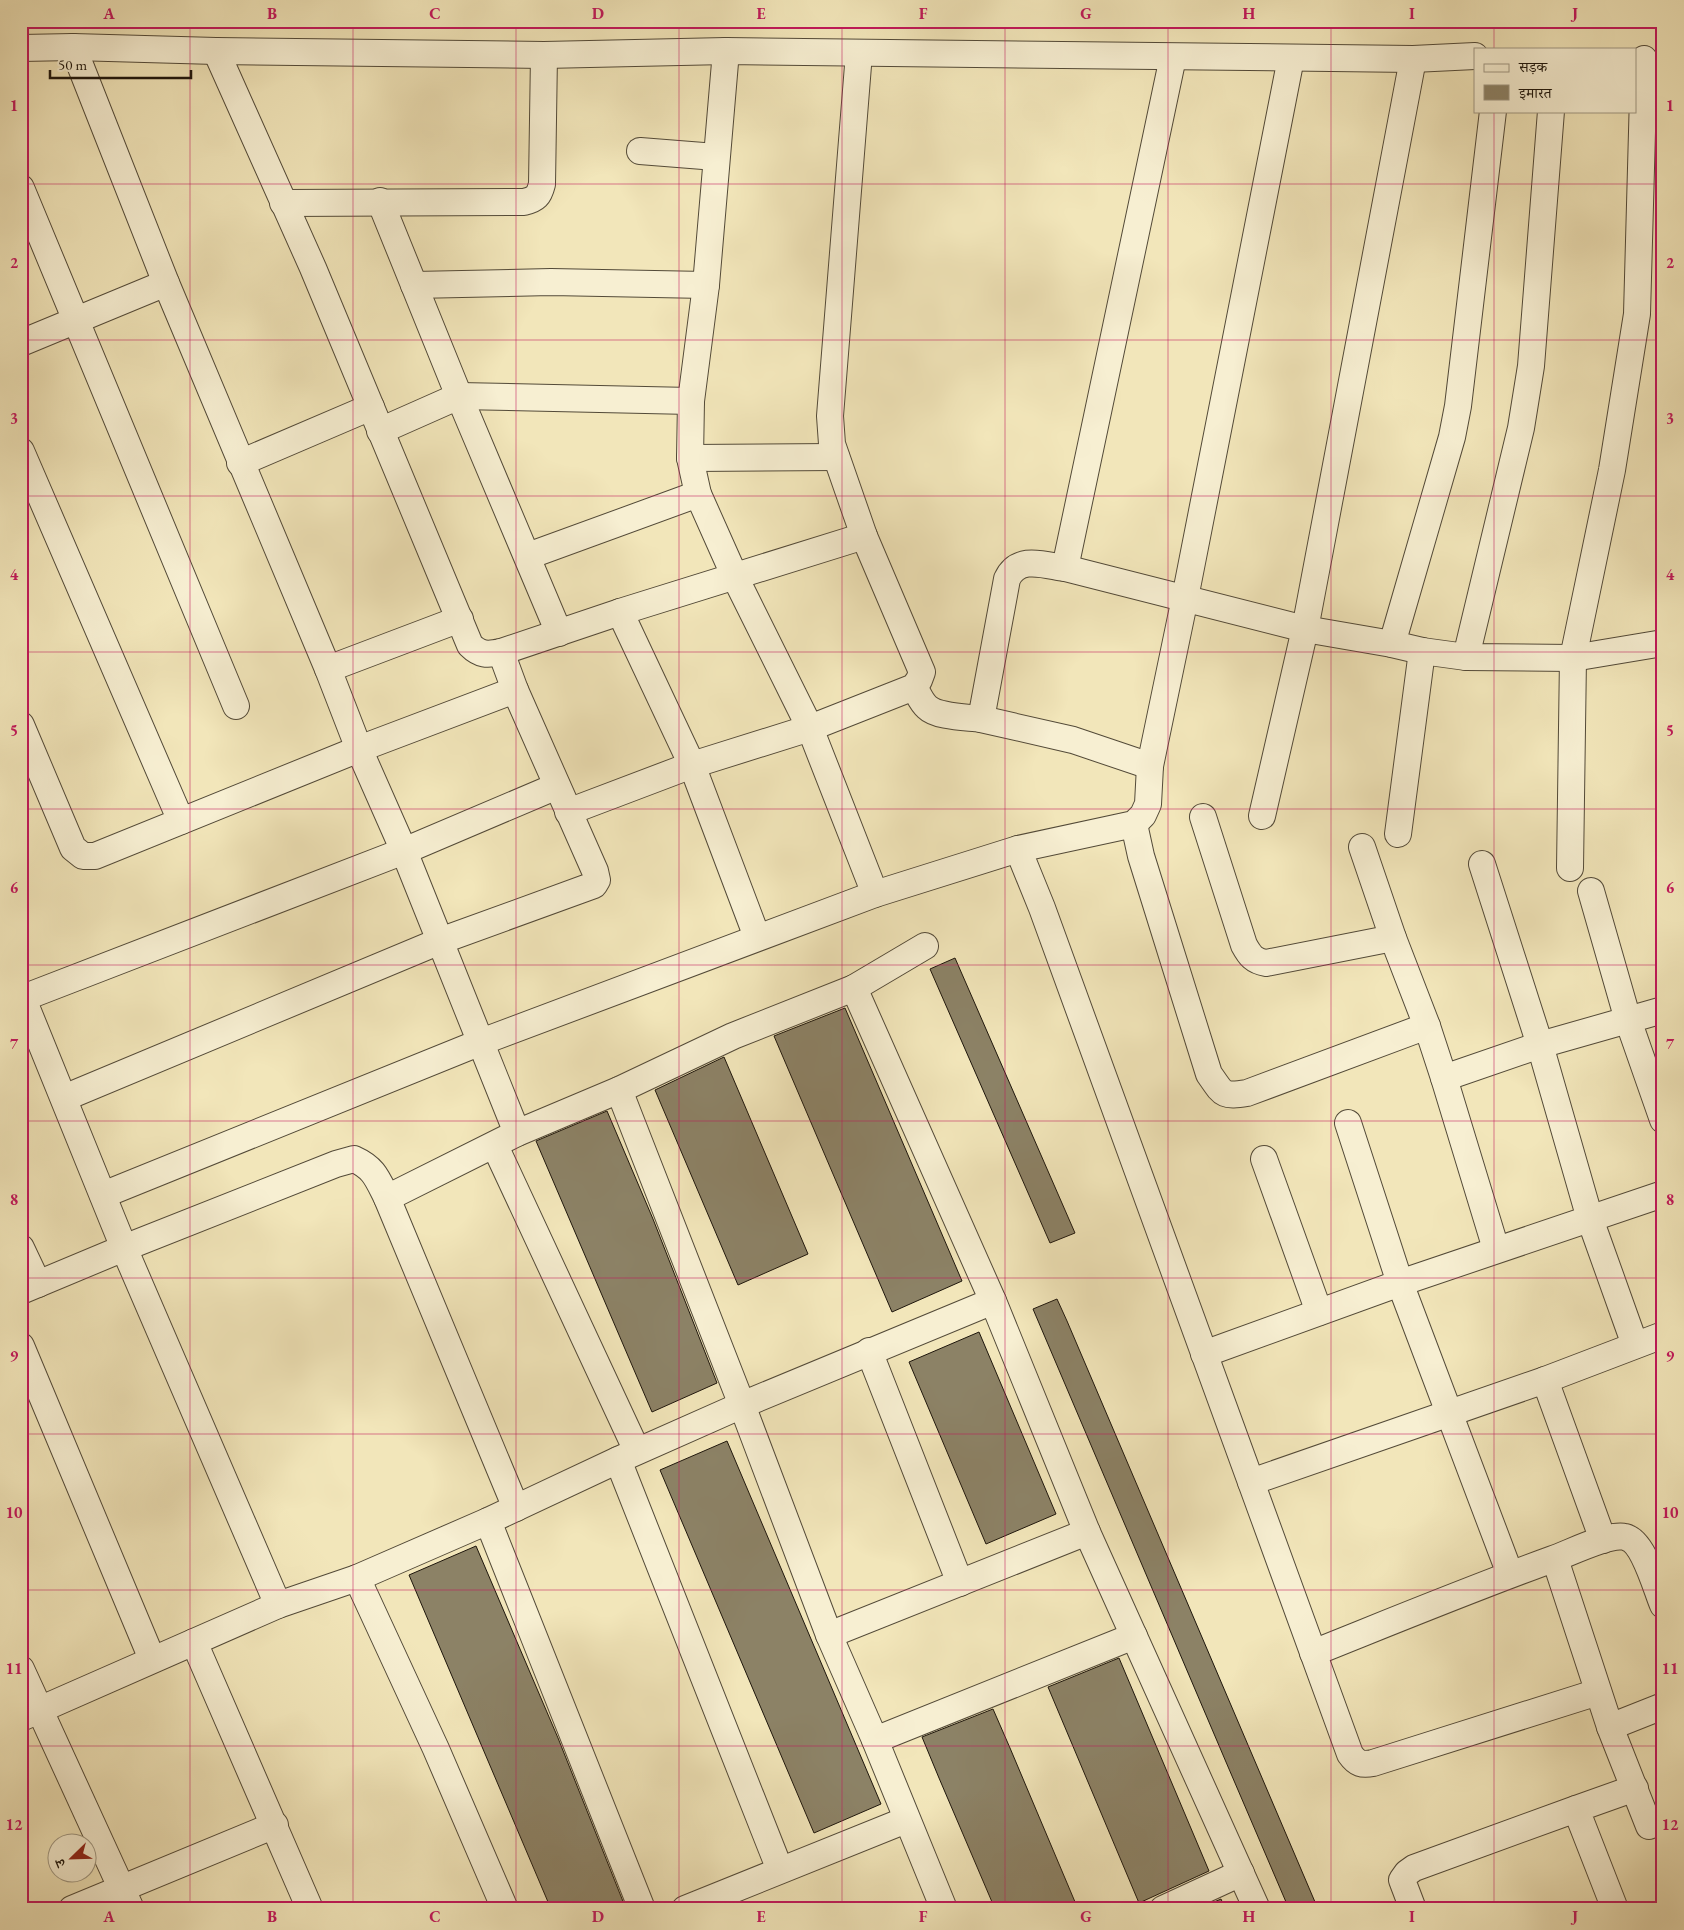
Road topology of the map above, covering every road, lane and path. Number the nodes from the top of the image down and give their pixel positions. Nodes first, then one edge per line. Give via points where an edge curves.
1 (73, 46) junction
2 (21, 48) edge
3 (216, 51) junction
4 (726, 51) junction
5 (859, 53) junction
6 (544, 55) junction
7 (1474, 56) edge
8 (1173, 57) junction
9 (1291, 58) junction
10 (1413, 59) junction
11 (1647, 59) edge
12 (1493, 112) edge
13 (1551, 112) edge
14 (640, 151) dead end
15 (716, 158) junction
16 (21, 188) edge
17 (380, 201) junction
18 (283, 203) junction
19 (166, 282) junction
20 (414, 285) junction
21 (706, 285) junction
22 (76, 320) junction
23 (21, 343) edge
24 (459, 396) junction
25 (691, 401) junction
26 (375, 419) junction
27 (21, 451) edge
28 (836, 457) junction
29 (690, 458) junction
30 (240, 463) junction
31 (698, 494) junction
32 (864, 536) junction
33 (528, 556) junction
34 (1065, 568) junction
35 (735, 577) junction
36 (1185, 598) junction
37 (620, 612) junction
38 (460, 619) junction
39 (1306, 630) junction
40 (559, 633) junction
41 (1663, 643) edge
42 (1392, 644) junction
43 (1422, 651) junction
44 (501, 652) junction
45 (1466, 657) junction
46 (1573, 658) junction
47 (328, 669) junction
48 (914, 687) junction
49 (515, 690) junction
50 (236, 706) dead end
51 (981, 719) junction
52 (21, 726) edge
53 (810, 728) junction
54 (360, 749) junction
55 (692, 765) junction
56 (1150, 766) junction
57 (557, 786) junction
58 (568, 812) junction
59 (1262, 816) dead end
60 (1203, 817) dead end
61 (181, 821) junction
62 (1134, 824) junction
63 (1398, 834) dead end
64 (1362, 847) dead end
65 (1018, 849) junction
66 (404, 851) junction
67 (1482, 864) dead end
68 (1570, 868) dead end
69 (1591, 891) dead end
70 (875, 894) junction
71 (757, 937) junction
72 (1393, 938) junction
73 (440, 941) junction
74 (925, 946) dead end
75 (854, 988) junction
76 (22, 996) edge
77 (1663, 1010) edge
78 (1628, 1020) junction
79 (1427, 1026) junction
80 (481, 1042) junction
81 (1540, 1045) junction
82 (1444, 1078) junction
83 (619, 1090) junction
84 (64, 1098) junction
85 (1663, 1120) edge
86 (1348, 1123) dead end
87 (506, 1140) junction
88 (1264, 1159) dead end
89 (1663, 1194) edge
90 (103, 1195) junction
91 (387, 1198) junction
92 (1590, 1219) junction
93 (21, 1248) edge
94 (124, 1248) junction
95 (1496, 1249) junction
96 (1400, 1283) junction
97 (29, 1288) edge
98 (993, 1301) junction
99 (1319, 1312) junction
100 (1663, 1335) edge
101 (1634, 1345) junction
102 (21, 1346) edge
103 (870, 1351) junction
104 (1204, 1354) junction
105 (1544, 1380) junction
106 (742, 1405) junction
107 (1449, 1413) junction
108 (627, 1456) junction
109 (1251, 1482) junction
110 (516, 1508) junction
111 (488, 1521) junction
112 (1088, 1532) junction
113 (1603, 1540) junction
114 (1555, 1559) junction
115 (1510, 1574) junction
116 (357, 1578) junction
117 (960, 1583) junction
118 (278, 1605) junction
119 (1663, 1605) edge
120 (829, 1635) junction
121 (1134, 1636) junction
122 (194, 1642) junction
123 (1314, 1653) junction
124 (152, 1659) junction
125 (21, 1669) edge
126 (1598, 1692) junction
127 (1663, 1706) edge
128 (31, 1713) edge
129 (1610, 1727) junction
130 (875, 1740) junction
131 (1635, 1788) junction
132 (1576, 1809) junction
133 (906, 1820) junction
134 (275, 1825) junction
135 (1650, 1826) dead end
136 (780, 1870) junction
137 (1241, 1873) junction
138 (126, 1898) edge
139 (72, 1909) edge
140 (310, 1909) edge
141 (505, 1909) edge
142 (642, 1909) edge
143 (685, 1909) edge
144 (944, 1909) edge
145 (1163, 1909) edge
146 (1257, 1909) edge
147 (1413, 1909) edge
148 (1615, 1909) edge

1 - 2 street
1 - 3 street
1 - 19 street
3 - 6 street
3 - 18 street
4 - 5 street
4 - 6 street
4 - 15 street
5 - 8 street
5 - 28 street via 830,416
6 - 17 street via 542,184 533,200
7 - 10 street
8 - 9 street
8 - 34 street
9 - 10 street
9 - 36 street
10 - 39 street
11 - 46 street via 1636,314 1612,470
12 - 42 street via 1458,406 1452,437
13 - 45 street via 1526,400
14 - 15 street
15 - 21 street
16 - 22 street
17 - 18 street
17 - 20 street
18 - 26 street
19 - 22 street
19 - 30 street
20 - 21 street via 551,282
20 - 24 street
21 - 25 street
22 - 23 street
22 - 50 street
24 - 25 street
24 - 26 street
24 - 33 street
25 - 29 street
26 - 30 street
26 - 38 street
27 - 61 street
28 - 29 street
28 - 32 street
29 - 31 street
30 - 47 street
31 - 33 street
31 - 35 street
32 - 35 street
32 - 48 street via 922,672
33 - 40 street
34 - 36 street
34 - 51 street via 1031,562 1011,570
35 - 37 street
35 - 53 street
36 - 39 street
36 - 56 street
37 - 40 street
37 - 55 street
38 - 44 street via 470,644 478,653
38 - 47 street
39 - 42 street
39 - 59 street
40 - 44 street
41 - 46 street
42 - 43 street
43 - 45 street
43 - 63 street
44 - 49 street
45 - 46 street
46 - 68 street
47 - 54 street
48 - 51 street via 930,710
48 - 53 street
49 - 54 street
49 - 57 street
51 - 56 street via 1073,740
52 - 61 street via 73,848 83,856 95,856
53 - 55 street
53 - 70 street
54 - 61 street
54 - 66 street
55 - 58 street
55 - 71 street
56 - 62 street via 1148,804
57 - 58 street
57 - 66 street
58 - 73 street via 595,871 598,880 594,885
60 - 72 street via 1244,945 1256,961 1266,963
62 - 65 street
62 - 79 street via 1209,1074 1220,1090 1230,1096 1247,1093
64 - 72 street
65 - 70 street
65 - 104 street
66 - 73 street
66 - 76 street
67 - 81 street
69 - 78 street
70 - 71 street
71 - 80 street
72 - 79 street
73 - 80 street
73 - 84 street
74 - 75 street
75 - 83 street via 734,1036
75 - 98 street
76 - 84 street
77 - 78 street
78 - 81 street
78 - 85 street
79 - 82 street
80 - 87 street
80 - 90 street
81 - 82 street
81 - 92 street
82 - 95 street
83 - 87 street
83 - 106 street
84 - 90 street
86 - 96 street
87 - 91 street
87 - 108 street
88 - 99 street
89 - 92 street
90 - 94 street
91 - 94 street via 367,1165 354,1158
91 - 110 street
92 - 95 street
92 - 101 street
93 - 97 street
94 - 97 street
94 - 118 street
95 - 96 street
96 - 99 street
96 - 107 street
98 - 103 street
98 - 112 street
99 - 104 street
100 - 101 street
101 - 105 street
102 - 124 street
103 - 106 street
103 - 117 street
104 - 109 street
105 - 107 street
105 - 113 street
106 - 108 street
106 - 120 street
107 - 109 street
107 - 115 street
108 - 110 street
108 - 136 street
109 - 123 street
110 - 111 street
111 - 116 street
111 - 142 street
112 - 117 street
112 - 121 street
113 - 114 street
113 - 119 street via 1625,1537 1635,1543 1642,1551
114 - 115 street
114 - 126 street
115 - 123 street
116 - 118 street
116 - 141 street
117 - 120 street
118 - 122 street
120 - 130 street
121 - 130 street
121 - 137 street
122 - 124 street
122 - 134 street
123 - 126 street via 1350,1754 1356,1762 1364,1764
124 - 128 street
125 - 128 street
126 - 129 street
127 - 129 street
128 - 138 street
129 - 131 street
130 - 133 street
131 - 132 street
131 - 135 street
132 - 147 street via 1414,1868 1402,1880
132 - 148 street
133 - 136 street
133 - 144 street
134 - 138 street
134 - 140 street
136 - 143 street
137 - 145 street
137 - 146 street
138 - 139 street

